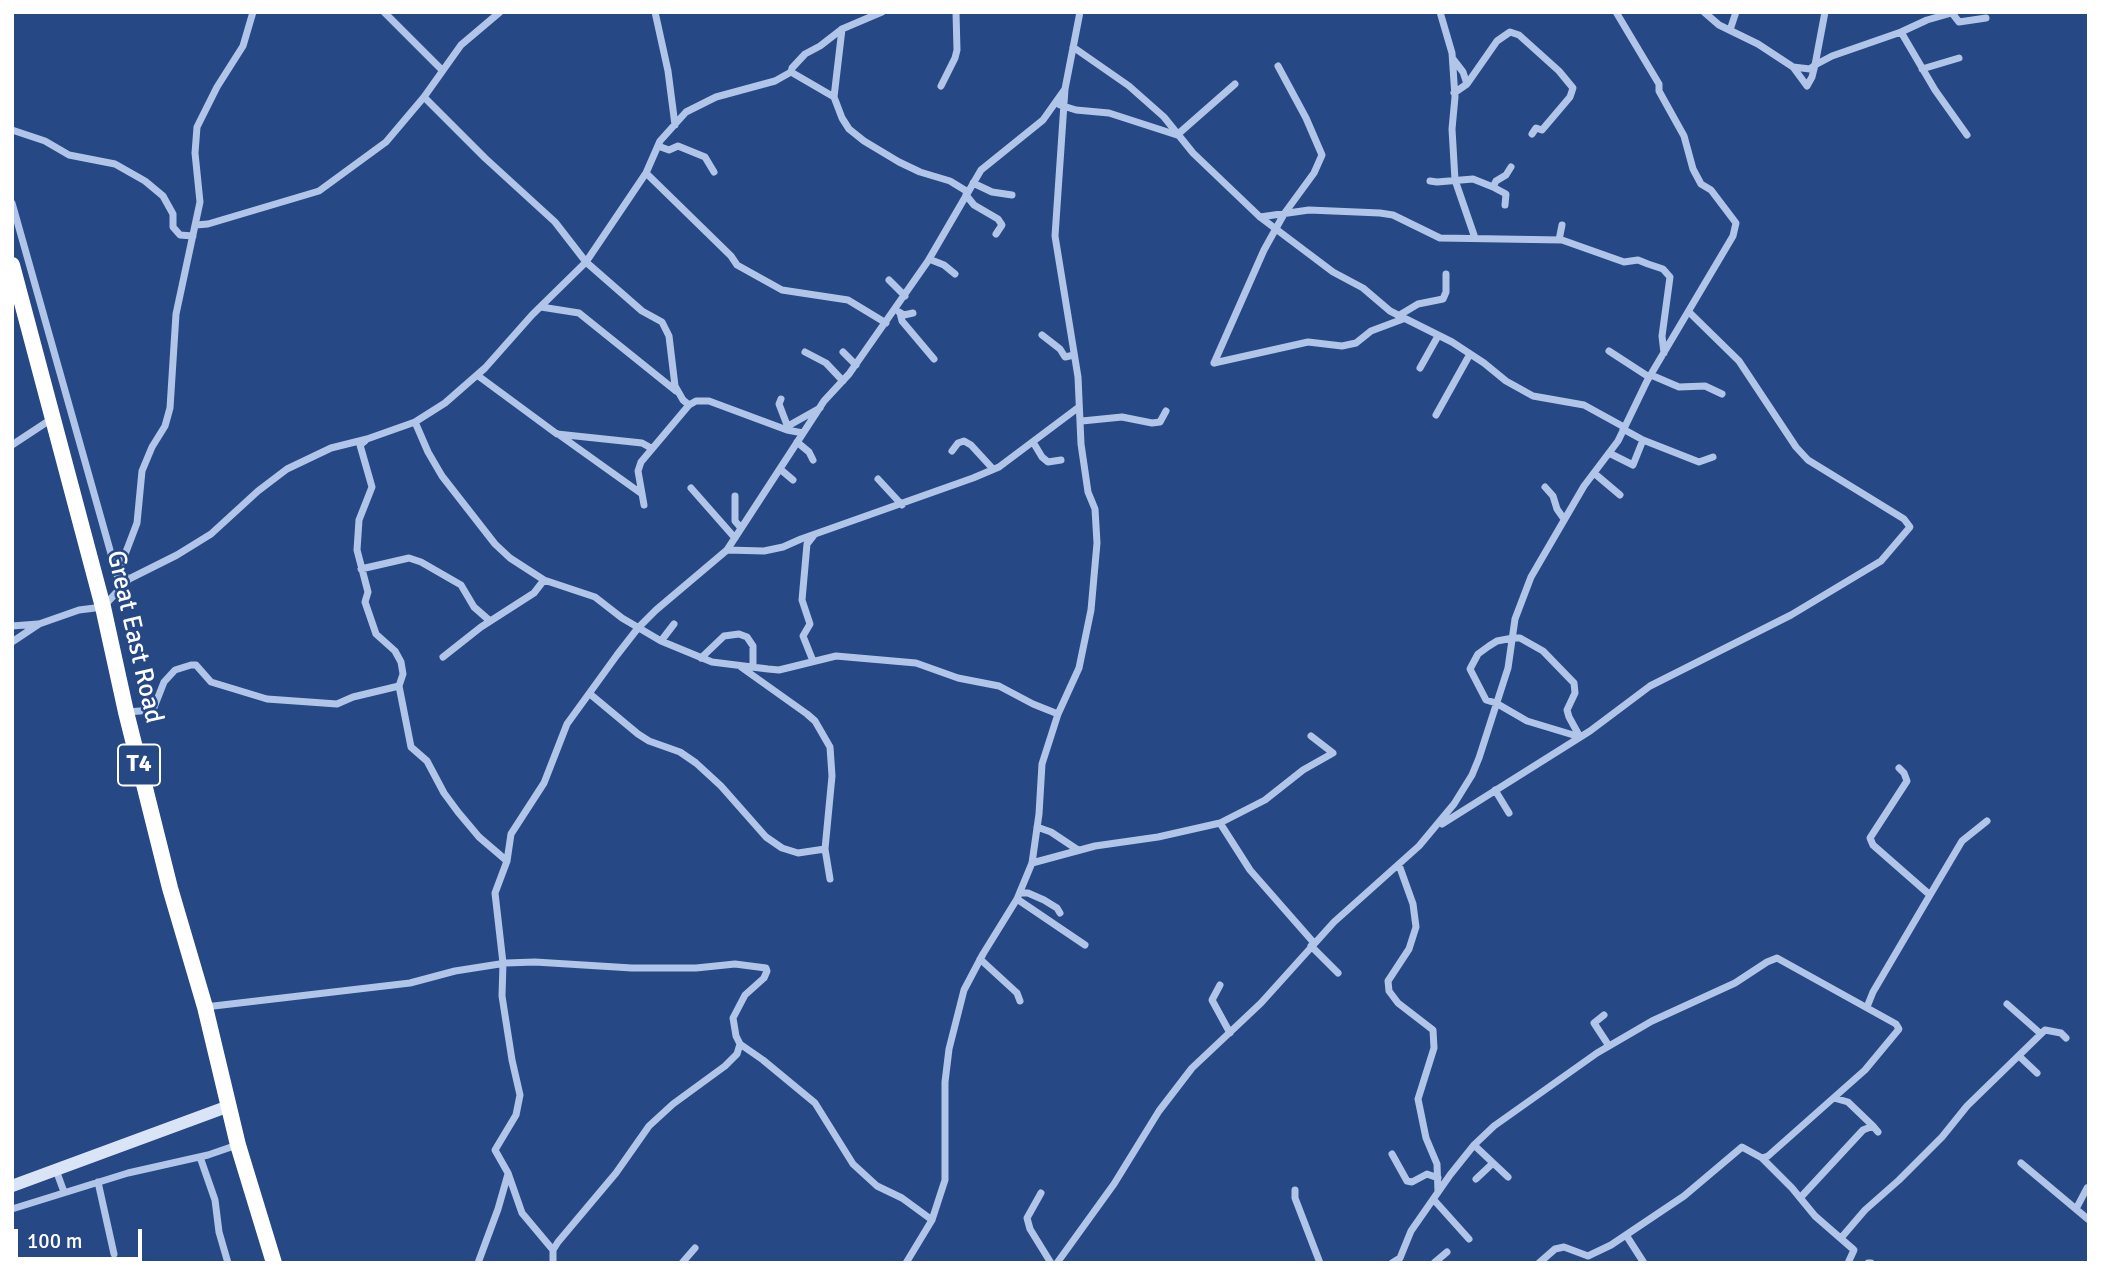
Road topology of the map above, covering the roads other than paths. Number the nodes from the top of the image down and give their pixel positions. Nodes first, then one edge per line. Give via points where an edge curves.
1 (253, 12) edge
2 (384, 12) edge
3 (500, 12) edge
4 (655, 12) edge
5 (882, 12) edge
6 (956, 12) edge
7 (1080, 12) edge
8 (1440, 12) edge
9 (1616, 12) edge
10 (1704, 12) edge
11 (1736, 12) edge
12 (1825, 12) edge
13 (1953, 13) edge
14 (1986, 18) dead end
15 (842, 29) junction
16 (1730, 30) junction
17 (1901, 32) junction
18 (1073, 47) junction
19 (1452, 58) junction
20 (1959, 58) dead end
21 (1815, 65) junction
22 (1278, 66) dead end
23 (1793, 67) junction
24 (1922, 69) junction
25 (442, 70) junction
26 (791, 72) junction
27 (1235, 84) dead end
28 (1467, 84) junction
29 (941, 86) dead end
30 (1065, 89) junction
31 (1454, 93) junction
32 (424, 97) junction
33 (834, 97) junction
34 (1056, 102) junction
35 (1064, 107) junction
36 (675, 125) junction
37 (12, 130) edge
38 (1177, 135) junction
39 (1532, 135) dead end
40 (1967, 135) dead end
41 (658, 146) junction
42 (1511, 167) dead end
43 (714, 172) dead end
44 (646, 173) junction
45 (1455, 180) junction
46 (1430, 181) dead end
47 (973, 183) junction
48 (1493, 187) junction
49 (967, 193) junction
50 (1012, 195) dead end
51 (12, 203) edge
52 (1505, 205) dead end
53 (1284, 214) junction
54 (1260, 217) junction
55 (196, 225) junction
56 (1562, 225) dead end
57 (1276, 230) junction
58 (996, 234) dead end
59 (193, 236) junction
60 (1475, 238) junction
61 (1559, 240) junction
62 (929, 259) junction
63 (586, 262) junction
64 (12, 265) edge
65 (955, 274) dead end
66 (1446, 274) dead end
67 (889, 280) dead end
68 (905, 296) junction
69 (541, 307) junction
70 (898, 311) junction
71 (1689, 312) junction
72 (913, 313) dead end
73 (1401, 317) junction
74 (886, 323) junction
75 (1042, 335) dead end
76 (1438, 336) junction
77 (1609, 351) dead end
78 (805, 352) dead end
79 (843, 352) dead end
80 (1664, 353) junction
81 (1470, 354) junction
82 (1074, 355) junction
83 (934, 359) dead end
84 (856, 365) junction
85 (1420, 368) dead end
86 (477, 375) junction
87 (1650, 376) junction
88 (843, 380) junction
89 (679, 393) junction
90 (1721, 394) dead end
91 (782, 399) dead end
92 (689, 405) junction
93 (1079, 407) junction
94 (820, 408) junction
95 (1166, 411) dead end
96 (1436, 415) dead end
97 (53, 418) junction
98 (1082, 421) junction
99 (415, 422) junction
100 (1624, 428) junction
101 (788, 429) junction
102 (803, 433) junction
103 (557, 434) junction
104 (367, 439) junction
105 (1643, 440) junction
106 (797, 442) junction
107 (1032, 442) junction
108 (12, 446) edge
109 (651, 448) junction
110 (952, 451) dead end
111 (1609, 453) junction
112 (1713, 457) dead end
113 (813, 460) dead end
114 (1062, 460) dead end
115 (780, 469) junction
116 (993, 470) junction
117 (638, 471) junction
118 (1594, 473) junction
119 (878, 479) dead end
120 (793, 480) dead end
121 (627, 483) junction
122 (1545, 487) dead end
123 (691, 488) dead end
124 (642, 494) junction
125 (1620, 495) dead end
126 (735, 496) dead end
127 (644, 505) dead end
128 (902, 505) junction
129 (1564, 519) junction
130 (741, 528) junction
131 (814, 535) junction
132 (735, 538) junction
133 (727, 550) junction
134 (362, 569) junction
135 (129, 579) junction
136 (544, 580) junction
137 (121, 589) junction
138 (103, 607) junction
139 (490, 621) junction
140 (39, 624) junction
141 (674, 624) dead end
142 (12, 626) edge
143 (638, 628) junction
144 (1513, 638) junction
145 (661, 641) junction
146 (12, 642) edge
147 (443, 657) dead end
148 (701, 659) junction
149 (813, 661) junction
150 (740, 666) junction
151 (753, 667) junction
152 (400, 686) junction
153 (590, 694) junction
154 (1496, 703) junction
155 (126, 712) junction
156 (1058, 714) junction
157 (1311, 736) dead end
158 (1580, 737) junction
159 (1899, 768) dead end
160 (1495, 790) junction
161 (1510, 813) dead end
162 (1987, 821) dead end
163 (1220, 823) junction
164 (1037, 827) junction
165 (1435, 828) junction
166 (825, 849) junction
167 (1078, 850) junction
168 (507, 861) junction
169 (1032, 863) junction
170 (1399, 865) junction
171 (830, 879) dead end
172 (1930, 895) junction
173 (1018, 896) junction
174 (1060, 913) dead end
175 (1313, 944) junction
176 (1086, 945) dead end
177 (980, 959) junction
178 (503, 963) junction
179 (1338, 973) dead end
180 (1220, 985) dead end
181 (1020, 1001) dead end
182 (2007, 1004) dead end
183 (205, 1007) junction
184 (1867, 1007) junction
185 (1604, 1016) dead end
186 (1230, 1032) junction
187 (2041, 1034) junction
188 (2066, 1038) dead end
189 (740, 1044) junction
190 (1609, 1046) junction
191 (2019, 1056) junction
192 (2038, 1073) dead end
193 (1834, 1098) junction
194 (229, 1106) junction
195 (238, 1144) junction
196 (1474, 1145) junction
197 (1392, 1153) dead end
198 (200, 1157) junction
199 (1762, 1158) junction
200 (1493, 1163) junction
201 (2021, 1163) dead end
202 (56, 1170) junction
203 (508, 1173) junction
204 (1508, 1177) dead end
205 (1438, 1178) junction
206 (1476, 1179) dead end
207 (98, 1182) junction
208 (12, 1186) edge
209 (2087, 1188) edge
210 (1295, 1190) dead end
211 (64, 1192) junction
212 (1438, 1192) junction
213 (1041, 1193) dead end
214 (1800, 1198) junction
215 (1434, 1200) junction
216 (12, 1209) edge
217 (2076, 1209) junction
218 (932, 1220) junction
219 (2089, 1220) edge
220 (1626, 1235) junction
221 (1841, 1238) junction
222 (1469, 1240) dead end
223 (695, 1248) dead end
224 (553, 1250) junction
225 (1447, 1252) dead end
226 (114, 1254) dead end
227 (228, 1263) edge
228 (274, 1263) edge
229 (478, 1263) edge
230 (553, 1263) edge
231 (682, 1263) edge
232 (906, 1263) edge
233 (1051, 1263) edge
234 (1057, 1263) edge
235 (1321, 1263) edge
236 (1392, 1263) edge
237 (1434, 1263) edge
238 (1539, 1263) edge
239 (1644, 1263) edge
240 (1848, 1263) edge

1 - 55 street via 243,46 197,127 200,202
2 - 25 street
3 - 25 street via 461,45
4 - 36 street
5 - 15 street
6 - 29 street via 957,50
7 - 18 street
8 - 19 street
9 - 71 street via 1678,122 1701,184 1736,223
10 - 16 street
11 - 16 street
12 - 21 street
13 - 14 street via 1959,22
13 - 17 street
15 - 26 street via 805,54
15 - 33 street
16 - 23 street
17 - 21 street
17 - 24 street
18 - 30 street
18 - 38 street via 1129,86
19 - 28 street
19 - 31 street
20 - 24 street
21 - 23 street via 1810,69
21 - 23 street via 1807,86
22 - 53 street via 1322,155
24 - 40 street
25 - 32 street
26 - 33 street
26 - 36 street via 757,88 716,97 686,112
27 - 38 street
28 - 31 street
28 - 39 street via 1497,41 1510,32 1519,34 1573,88 1542,130 1536,128
30 - 34 street
30 - 35 street
31 - 45 street
32 - 55 street via 386,142 319,191
32 - 63 street via 555,222
33 - 49 street via 849,129 864,141
34 - 35 street
34 - 47 street via 1043,120 981,170
35 - 38 street via 1109,113
35 - 82 street via 1055,236
36 - 41 street
37 - 59 street via 69,155 115,164 145,181 163,196 173,214 173,227 180,235
38 - 54 street
41 - 43 street via 668,150 678,146 705,157
41 - 44 street
42 - 48 street
44 - 63 street
44 - 74 street via 737,265 782,290 848,300
45 - 46 street
45 - 48 street via 1473,179
45 - 60 street
47 - 49 street
47 - 50 street
48 - 52 street via 1506,194
49 - 58 street via 975,205 998,219 1002,225
49 - 62 street
51 - 137 street
53 - 54 street
53 - 57 street
53 - 60 street via 1309,210 1392,215 1440,238
54 - 57 street
55 - 59 street
56 - 61 street
57 - 73 street
57 - 73 street via 1214,363 1308,342 1356,343
59 - 135 street via 176,314 170,408 166,426 142,471 137,523 121,565
60 - 61 street
61 - 80 street via 1623,262 1639,260 1667,272
62 - 65 street
62 - 68 street
63 - 69 street
63 - 89 street via 642,311 662,322
64 - 97 highway, Great East Road / T4
66 - 73 street via 1443,299 1418,304
67 - 68 street
68 - 70 street
69 - 86 street
69 - 89 street via 579,313
70 - 72 street
70 - 74 street
70 - 83 street
71 - 80 street
71 - 158 street via 1739,361 1808,460 1910,527 1881,562 1791,615 1650,686
73 - 76 street
74 - 84 street
75 - 82 street via 1065,357
76 - 81 street
76 - 85 street
77 - 87 street
78 - 88 street via 826,363
79 - 84 street
80 - 87 street
81 - 96 street
81 - 100 street via 1533,396 1584,405
82 - 93 street
84 - 88 street
86 - 99 street
86 - 103 street
87 - 90 street via 1679,387 1705,386
87 - 100 street
88 - 94 street
89 - 92 street
91 - 101 street via 779,404
92 - 101 street via 709,401
92 - 109 street
93 - 98 street
93 - 107 street
94 - 101 street
94 - 102 street
95 - 98 street via 1160,422 1152,423 1122,417
97 - 108 street
97 - 138 highway, Great East Road / T4
98 - 156 street via 1088,492 1095,509 1096,575 1079,668
99 - 104 street
99 - 136 street via 442,476 495,544
100 - 105 street
100 - 111 street
101 - 102 street
102 - 106 street
103 - 109 street via 642,443
103 - 121 street
104 - 134 street via 360,444 372,486 356,537
104 - 135 street via 331,448 287,469 211,534
105 - 111 street via 1633,465
105 - 112 street via 1699,462
106 - 113 street
106 - 115 street
107 - 114 street via 1048,462
107 - 116 street
109 - 117 street
110 - 116 street via 964,441
111 - 118 street
115 - 120 street
115 - 130 street
116 - 128 street
117 - 121 street
117 - 124 street
118 - 125 street
118 - 129 street
119 - 128 street
121 - 124 street
122 - 129 street
123 - 132 street
124 - 127 street
126 - 130 street via 734,521
128 - 131 street
129 - 144 street via 1520,601
130 - 132 street
131 - 133 street via 764,551
131 - 149 street via 807,544 802,600 810,624 803,636
132 - 133 street
133 - 143 street
134 - 139 street via 409,558 421,562 461,585 474,607
134 - 152 street via 368,592 365,602 376,634 401,662
135 - 137 street
136 - 139 street via 534,593
136 - 143 street via 595,597
137 - 138 street
138 - 140 street
138 - 155 highway, Great East Road / T4
139 - 147 street
140 - 142 street
140 - 146 street
141 - 145 street
143 - 145 street
143 - 153 street
144 - 154 street
144 - 154 street via 1497,640 1478,654 1471,669 1486,700
144 - 158 street via 1542,651 1574,683 1575,694 1567,710
145 - 148 street
148 - 150 street
148 - 151 street via 724,636 739,634 752,646
149 - 151 street via 779,670
149 - 156 street via 851,656 916,663 999,686
150 - 151 street
150 - 166 street via 814,721 830,747
152 - 155 street via 337,704 267,699 211,682 191,665 175,670 164,682 153,710
152 - 168 street via 411,747 427,761 458,812
153 - 166 street via 638,734 696,763 782,848 798,853
153 - 168 street via 567,724 544,783 511,834
154 - 158 street via 1527,721
154 - 165 street via 1472,775
155 - 183 highway, Great East Road / T4
156 - 164 street via 1042,764
157 - 163 street via 1333,752 1265,800
158 - 160 street
159 - 172 street via 1907,781 1870,838
160 - 161 street
160 - 165 street
162 - 172 street via 1962,841
163 - 167 street
163 - 175 street via 1250,870
164 - 167 street
164 - 169 street
165 - 170 street
166 - 171 street
167 - 169 street
168 - 178 street via 495,893
169 - 173 street
170 - 175 street
170 - 205 street via 1416,927 1409,949 1388,981 1389,991 1433,1030 1434,1048 1418,1099
172 - 184 street
173 - 174 street via 1028,893
173 - 176 street
173 - 177 street
175 - 179 street
175 - 186 street
177 - 181 street
177 - 218 street via 964,990 949,1049 945,1180
178 - 183 street via 410,983
178 - 189 street via 645,968 761,965 768,971 745,995 733,1018
178 - 203 street via 502,996 520,1095 516,1115 495,1150
180 - 186 street via 1212,1000
182 - 187 street
183 - 194 highway, Great East Road / T4
184 - 190 street via 1777,958
184 - 193 street via 1899,1029
185 - 190 street via 1594,1023
186 - 234 street via 1175,1089
187 - 188 street via 2045,1030
187 - 191 street
189 - 218 street via 815,1102 853,1164 877,1186
189 - 224 street via 725,1066 649,1126
190 - 196 street
191 - 192 street
191 - 221 street
193 - 199 street
193 - 214 street via 1848,1102 1875,1129 1863,1130
194 - 195 highway, Great East Road / T4
194 - 202 main road
195 - 198 street
195 - 228 highway, Great East Road / T4
196 - 200 street
196 - 212 street
197 - 205 street via 1407,1181 1427,1174
198 - 207 street
198 - 227 street via 215,1200
199 - 214 street
199 - 220 street via 1742,1147 1684,1196
200 - 204 street
200 - 206 street
201 - 217 street
202 - 208 main road
202 - 211 street
203 - 224 street via 522,1213
203 - 229 street
205 - 212 street
207 - 211 street
207 - 226 street
209 - 217 street
210 - 235 street
211 - 216 street
212 - 215 street
213 - 233 street via 1027,1218
214 - 221 street
215 - 222 street
215 - 236 street via 1411,1231 1400,1258
217 - 219 street
218 - 232 street
220 - 238 street via 1594,1255 1564,1247
220 - 239 street
221 - 240 street via 1854,1250
223 - 231 street
224 - 230 street
225 - 237 street

